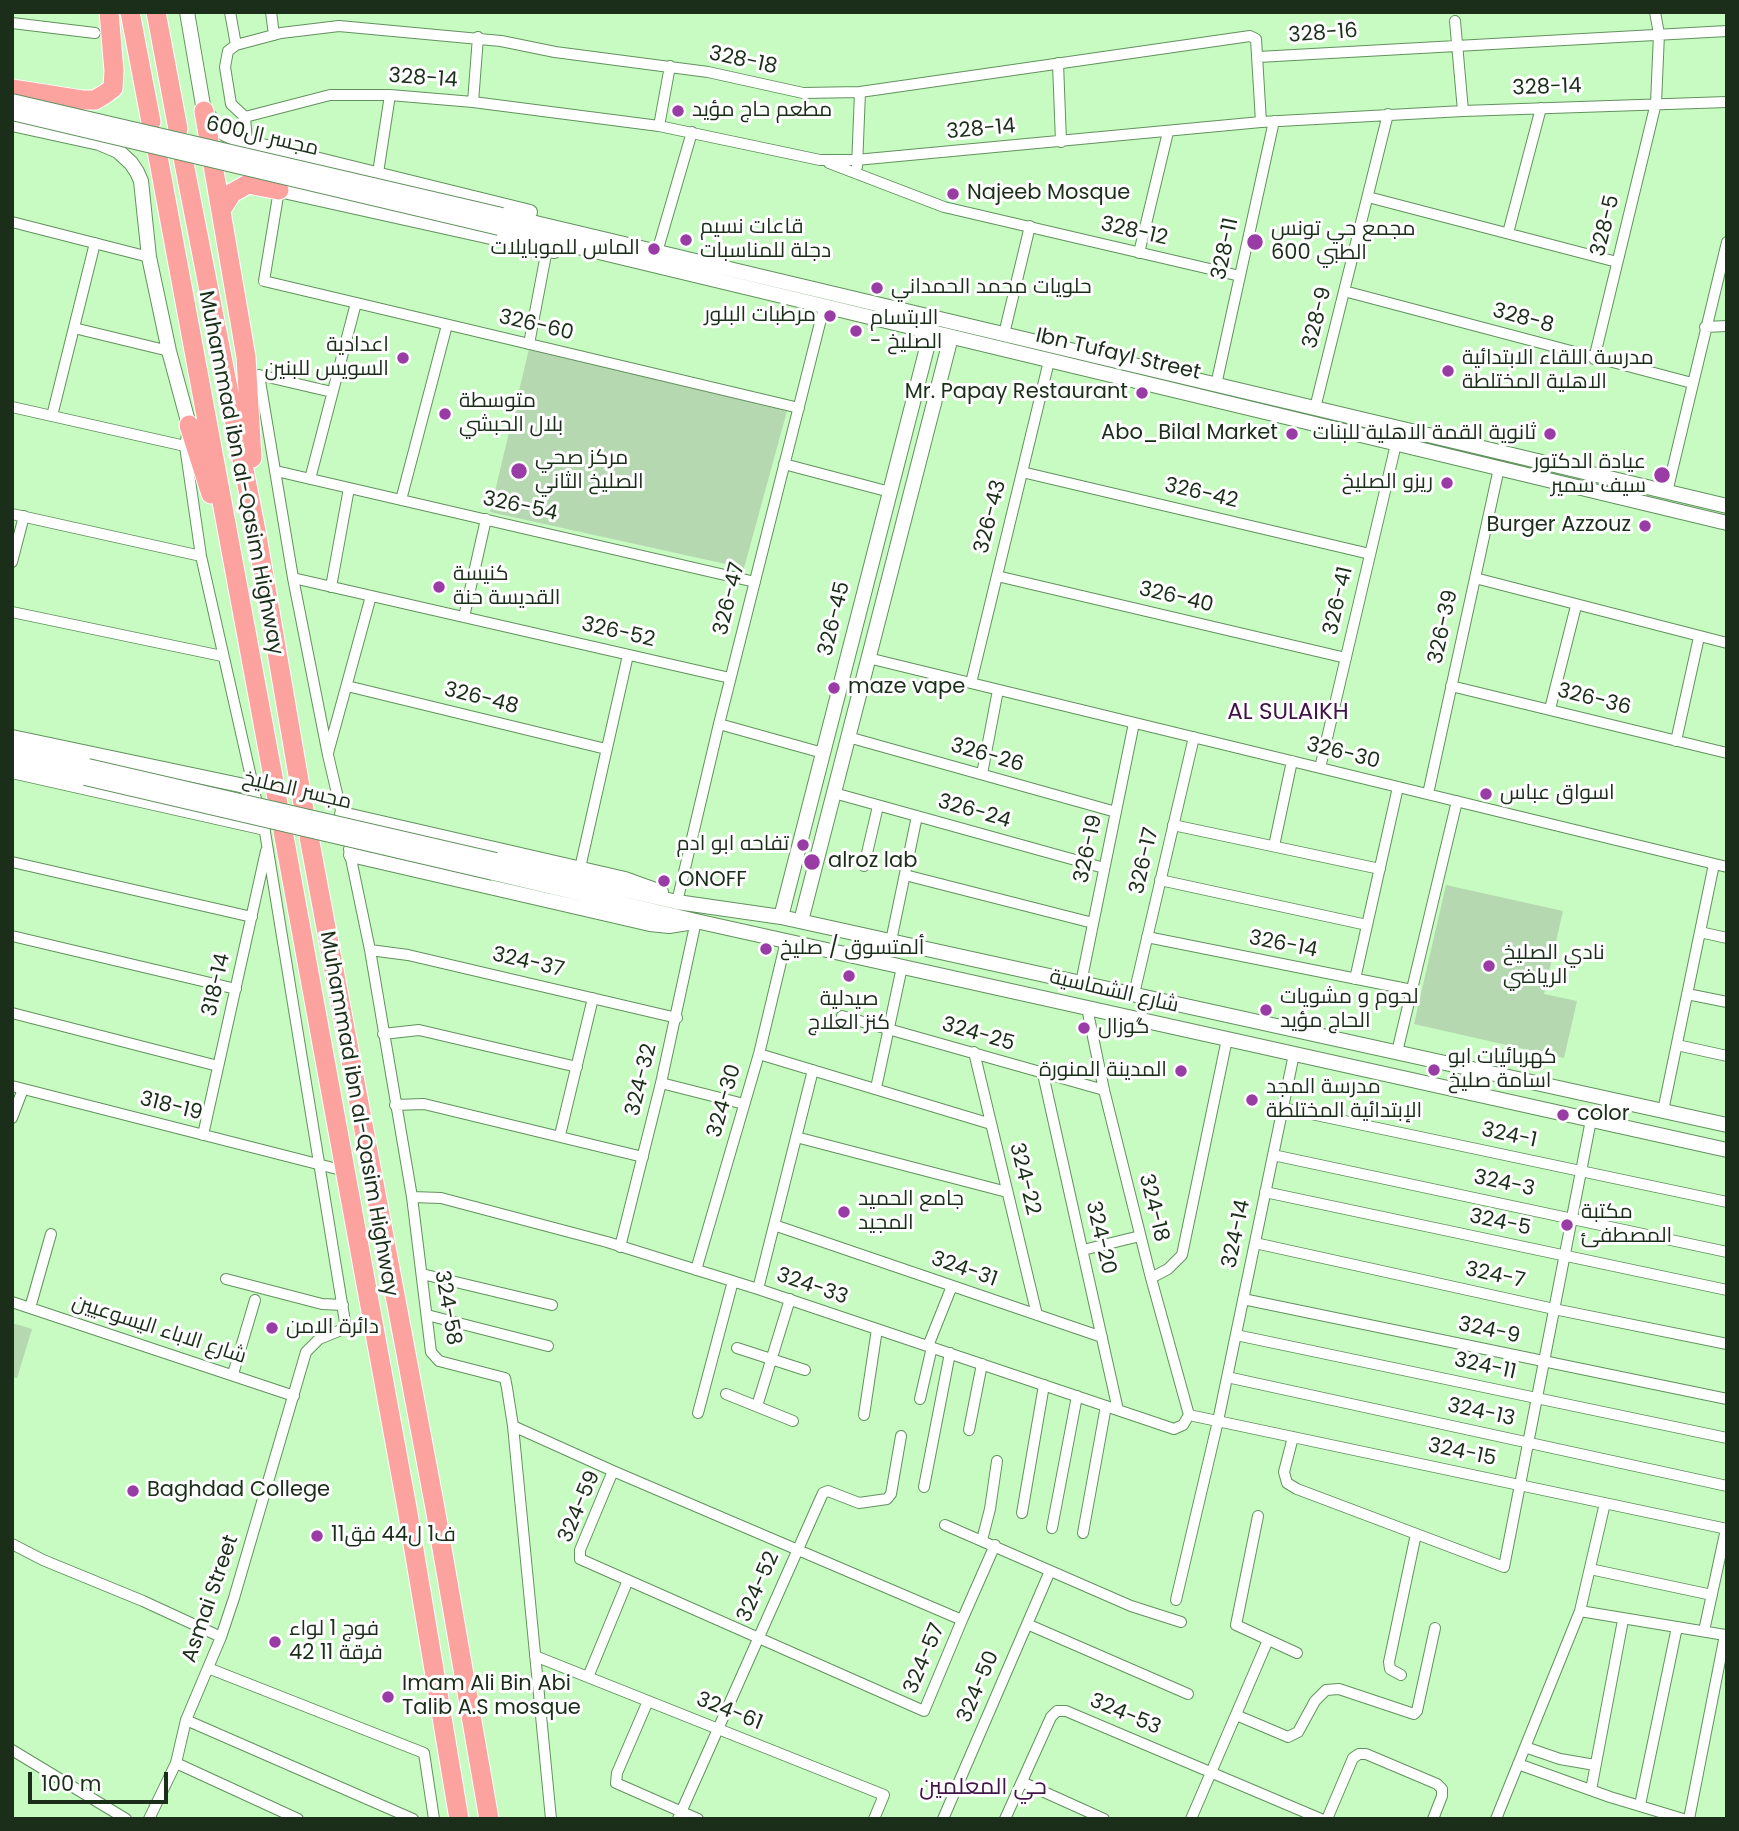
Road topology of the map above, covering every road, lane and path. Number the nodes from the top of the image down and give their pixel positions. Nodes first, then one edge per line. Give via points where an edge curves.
1 (109, 12) edge
2 (130, 12) edge
3 (156, 12) edge
4 (187, 12) edge
5 (230, 12) edge
6 (271, 12) edge
7 (1656, 12) edge
8 (1455, 21) dead end
9 (12, 23) edge
10 (1727, 31) edge
11 (95, 33) dead end
12 (1659, 34) junction
13 (274, 35) junction
14 (478, 37) junction
15 (1457, 45) junction
16 (232, 48) junction
17 (1258, 57) junction
18 (1058, 63) junction
19 (670, 66) junction
20 (12, 89) edge
21 (860, 92) junction
22 (390, 95) junction
23 (12, 101) edge
24 (473, 102) junction
25 (1727, 102) edge
26 (1656, 103) junction
27 (1541, 108) junction
28 (204, 111) junction
29 (1463, 111) junction
30 (12, 113) edge
31 (1388, 114) junction
32 (245, 117) junction
33 (1274, 121) junction
34 (151, 122) dead end
35 (1261, 122) junction
36 (12, 124) edge
37 (659, 126) junction
38 (178, 129) dead end
39 (692, 132) junction
40 (1168, 132) junction
41 (209, 140) dead end
42 (247, 142) junction
43 (1061, 142) junction
44 (157, 151) dead end
45 (183, 158) dead end
46 (820, 160) junction
47 (856, 160) junction
48 (213, 165) dead end
49 (378, 173) junction
50 (858, 173) junction
51 (279, 190) junction
52 (1368, 197) junction
53 (221, 210) junction
54 (500, 221) junction
55 (12, 222) edge
56 (1030, 226) junction
57 (1508, 233) junction
58 (1727, 242) edge
59 (94, 243) junction
60 (547, 249) junction
61 (1139, 253) junction
62 (149, 257) junction
63 (656, 259) junction
64 (1617, 262) junction
65 (1240, 276) junction
66 (1344, 291) junction
67 (356, 303) junction
68 (824, 307) junction
69 (447, 325) junction
70 (1727, 326) edge
71 (1704, 327) junction
72 (74, 328) junction
73 (931, 332) junction
74 (1004, 334) junction
75 (951, 337) junction
76 (529, 344) junction
77 (927, 349) junction
78 (169, 351) junction
79 (947, 354) junction
80 (1594, 359) junction
81 (1049, 361) junction
82 (1692, 383) junction
83 (1216, 385) junction
84 (332, 392) junction
85 (12, 407) edge
86 (799, 408) junction
87 (1315, 408) junction
88 (52, 416) junction
89 (1362, 419) junction
90 (189, 425) junction
91 (1357, 434) junction
92 (1396, 443) junction
93 (186, 446) junction
94 (785, 464) junction
95 (1499, 468) junction
96 (276, 471) junction
97 (1022, 472) junction
98 (310, 479) junction
99 (349, 488) junction
100 (890, 492) junction
101 (1667, 492) junction
102 (401, 500) junction
103 (1724, 505) edge
104 (12, 514) edge
105 (24, 516) junction
106 (486, 519) junction
107 (1722, 522) edge
108 (257, 536) junction
109 (1370, 554) junction
110 (201, 556) junction
111 (12, 562) edge
112 (236, 574) junction
113 (997, 576) junction
114 (293, 578) junction
115 (1475, 578) junction
116 (755, 582) junction
117 (331, 587) junction
118 (371, 596) junction
119 (1576, 606) junction
120 (12, 612) edge
121 (464, 617) junction
122 (1699, 636) junction
123 (1727, 643) edge
124 (628, 655) junction
125 (222, 656) junction
126 (868, 658) junction
127 (1346, 658) junction
128 (730, 678) junction
129 (971, 683) junction
130 (1451, 685) junction
131 (347, 686) junction
132 (998, 690) junction
133 (1550, 709) junction
134 (1134, 723) junction
135 (719, 724) junction
136 (12, 737) edge
137 (848, 737) junction
138 (1194, 737) junction
139 (1676, 741) junction
140 (12, 749) edge
141 (606, 749) junction
142 (823, 753) junction
143 (1727, 753) edge
144 (328, 755) junction
145 (1292, 761) junction
146 (12, 763) edge
147 (1320, 768) junction
148 (87, 772) junction
149 (12, 773) edge
150 (982, 774) junction
151 (1398, 787) junction
152 (834, 793) junction
153 (255, 794) joint
154 (1428, 794) junction
155 (1457, 802) junction
156 (278, 804) dead end
157 (878, 806) junction
158 (303, 810) dead end
159 (1116, 812) junction
160 (342, 816) joint
161 (917, 816) junction
162 (1173, 825) junction
163 (270, 833) junction
164 (309, 837) dead end
165 (1274, 846) junction
166 (350, 850) joint
167 (12, 862) edge
168 (1714, 864) junction
169 (864, 866) dead end
170 (495, 867) junction
171 (1727, 867) edge
172 (580, 868) junction
173 (1104, 868) junction
174 (1380, 869) junction
175 (905, 874) junction
176 (1160, 880) junction
177 (677, 902) junction
178 (251, 917) junction
179 (781, 917) junction
180 (696, 921) junction
181 (801, 921) junction
182 (1093, 923) junction
183 (1367, 925) junction
184 (1700, 932) junction
185 (12, 936) edge
186 (1147, 937) junction
187 (1727, 938) edge
188 (786, 941) junction
189 (891, 941) junction
190 (370, 950) junction
191 (902, 967) junction
192 (1355, 979) junction
193 (1081, 983) junction
194 (236, 989) junction
195 (1412, 990) junction
196 (1134, 994) junction
197 (1687, 994) junction
198 (593, 998) junction
199 (1727, 1002) edge
200 (1177, 1004) junction
201 (1087, 1008) junction
202 (12, 1013) edge
203 (842, 1016) dead end
204 (677, 1018) junction
205 (1171, 1027) junction
206 (889, 1030) junction
207 (383, 1034) junction
208 (1227, 1039) junction
209 (1676, 1045) junction
210 (974, 1052) junction
211 (1397, 1052) junction
212 (758, 1054) junction
213 (1294, 1054) junction
214 (1727, 1056) edge
215 (218, 1066) junction
216 (576, 1066) junction
217 (813, 1070) junction
218 (1043, 1074) junction
219 (661, 1083) junction
220 (18, 1088) edge
221 (876, 1088) junction
222 (1104, 1090) junction
223 (744, 1104) junction
224 (395, 1105) junction
225 (1283, 1108) junction
226 (1663, 1111) junction
227 (12, 1118) edge
228 (1591, 1120) junction
229 (991, 1124) junction
230 (1727, 1125) edge
231 (203, 1135) junction
232 (560, 1135) junction
233 (796, 1137) junction
234 (1727, 1150) edge
235 (1273, 1156) junction
236 (643, 1157) junction
237 (321, 1166) junction
238 (345, 1171) junction
239 (1581, 1171) junction
240 (1007, 1192) junction
241 (1265, 1192) junction
242 (412, 1197) junction
243 (1727, 1202) edge
244 (1572, 1218) junction
245 (774, 1225) junction
246 (51, 1234) dead end
247 (1140, 1236) junction
248 (1255, 1243) junction
249 (620, 1247) junction
250 (1083, 1250) junction
251 (1727, 1252) edge
252 (1564, 1256) junction
253 (696, 1270) junction
254 (422, 1274) junction
255 (1151, 1278) junction
256 (226, 1279) dead end
257 (733, 1281) junction
258 (952, 1286) junction
259 (758, 1289) junction
260 (1727, 1290) edge
261 (790, 1299) junction
262 (1243, 1299) junction
263 (255, 1300) dead end
264 (12, 1302) edge
265 (343, 1305) junction
266 (552, 1306) dead end
267 (30, 1308) junction
268 (1554, 1309) junction
269 (426, 1315) junction
270 (1037, 1315) junction
271 (877, 1329) junction
272 (1236, 1335) junction
273 (1102, 1337) junction
274 (1727, 1344) edge
275 (548, 1346) dead end
276 (930, 1346) junction
277 (737, 1348) dead end
278 (950, 1353) junction
279 (771, 1359) junction
280 (1544, 1363) junction
281 (982, 1364) junction
282 (805, 1370) dead end
283 (233, 1374) junction
284 (1227, 1377) junction
285 (1044, 1385) junction
286 (726, 1394) dead end
287 (294, 1396) junction
288 (1077, 1396) junction
289 (1537, 1397) junction
290 (920, 1399) dead end
291 (1727, 1399) edge
292 (757, 1406) junction
293 (1106, 1406) junction
294 (1118, 1410) junction
295 (698, 1413) dead end
296 (864, 1415) dead end
297 (1189, 1415) junction
298 (793, 1421) dead end
299 (1218, 1421) junction
300 (513, 1426) junction
301 (969, 1430) dead end
302 (901, 1436) dead end
303 (1293, 1437) junction
304 (1727, 1438) edge
305 (1528, 1443) junction
306 (997, 1461) dead end
307 (613, 1471) junction
308 (1520, 1485) junction
309 (1727, 1486) edge
310 (924, 1487) dead end
311 (1605, 1503) junction
312 (1022, 1513) dead end
313 (1258, 1516) dead end
314 (945, 1525) dead end
315 (1052, 1528) dead end
316 (1726, 1529) edge
317 (1083, 1533) dead end
318 (1416, 1534) junction
319 (982, 1540) junction
320 (12, 1544) edge
321 (995, 1545) junction
322 (797, 1550) junction
323 (1590, 1569) junction
324 (1050, 1571) junction
325 (628, 1580) junction
326 (1712, 1595) junction
327 (1176, 1600) dead end
328 (1580, 1611) junction
329 (962, 1620) junction
330 (1623, 1620) junction
331 (1181, 1622) dead end
332 (1027, 1624) junction
333 (1677, 1627) junction
334 (1435, 1628) dead end
335 (1704, 1631) junction
336 (1726, 1635) edge
337 (221, 1637) junction
338 (758, 1637) junction
339 (1268, 1640) junction
340 (1297, 1653) dead end
341 (535, 1656) junction
342 (208, 1668) junction
343 (1401, 1675) dead end
344 (588, 1677) junction
345 (1188, 1694) dead end
346 (648, 1701) junction
347 (1236, 1715) junction
348 (186, 1720) junction
349 (718, 1728) junction
350 (1525, 1746) junction
351 (12, 1751) edge
352 (176, 1763) junction
353 (1518, 1764) junction
354 (1595, 1765) junction
355 (1212, 1771) junction
356 (1022, 1782) junction
357 (1591, 1790) junction
358 (1640, 1805) junction
359 (679, 1815) edge
360 (555, 1817) edge
361 (150, 1818) edge
362 (126, 1819) edge
363 (298, 1819) edge
364 (413, 1819) edge
365 (434, 1819) edge
366 (459, 1819) edge
367 (489, 1819) edge
368 (698, 1819) edge
369 (874, 1819) edge
370 (943, 1819) edge
371 (1005, 1819) edge
372 (1104, 1819) edge
373 (1191, 1819) edge
374 (1321, 1819) edge
375 (1327, 1819) edge
376 (1433, 1819) edge
377 (1496, 1819) edge
378 (1683, 1819) edge
379 (1689, 1819) edge

1 - 20 highway via 113,88 95,100
2 - 34 highway
3 - 38 highway
4 - 28 street
5 - 16 street
6 - 13 street
7 - 12 street, 328-5
8 - 15 street
9 - 11 street
10 - 12 street, 328-16
12 - 15 street, 328-16
12 - 26 street, 328-5
13 - 14 street, 328-18 via 339,26
13 - 16 street, 328-18
14 - 19 street, 328-18
14 - 24 street
15 - 17 street, 328-16
15 - 29 street
16 - 32 street via 225,67 232,104
17 - 18 street, 328-18 via 1254,37
17 - 35 street
18 - 21 street, 328-18
18 - 43 street
19 - 21 street, 328-18 via 803,93
19 - 37 street
21 - 47 street
22 - 24 street, 328-14
22 - 32 street, 328-14 via 330,95
22 - 49 street
23 - 54 street, مجسر ال600, bridge
24 - 37 street, 328-14
25 - 26 street, 328-14
26 - 27 street, 328-14
26 - 64 street, 328-5
27 - 29 street, 328-14
27 - 57 street
28 - 41 highway
28 - 42 street via 225,134
29 - 31 street, 328-14
30 - 54 street, مجسر ال600, bridge
31 - 33 street, 328-14
31 - 52 street, 328-9
32 - 42 street
33 - 35 street, 328-14
33 - 65 street, 328-11
35 - 40 street, 328-14
36 - 62 street via 99,143 131,163 141,181
37 - 39 street, 328-14
39 - 46 street, 328-14
39 - 63 street
40 - 43 street, 328-14
40 - 61 street
42 - 49 street
43 - 47 street, 328-14
44 - 112 highway, Muhammad ibn al-Qasim Highway
45 - 108 highway, Muhammad ibn al-Qasim Highway
46 - 47 street, 328-14
46 - 50 street, 328-12
47 - 50 street
48 - 53 highway
49 - 63 street via 593,228
50 - 56 street, 328-12 via 944,206
51 - 53 highway via 248,184 232,193
51 - 60 street
51 - 67 street, 326-60 via 264,282
52 - 57 street
52 - 66 street, 328-9
53 - 108 highway via 246,356
54 - 63 street, Ibn Tufayl Street
55 - 59 street
56 - 61 street, 328-12
56 - 74 street
57 - 64 street
58 - 71 street
59 - 62 street
59 - 72 street
60 - 63 street via 619,263
60 - 76 street
61 - 65 street, 328-12
62 - 78 street
63 - 68 street, Ibn Tufayl Street
63 - 74 street, Ibn Tufayl Street
64 - 80 street, 328-5
65 - 83 street, 328-11
66 - 80 street, 328-8
66 - 87 street, 328-9
67 - 69 street, 326-60
67 - 84 street
68 - 73 street, Ibn Tufayl Street
68 - 86 street, 326-47
69 - 76 street, 326-60
69 - 102 street
70 - 71 street
71 - 82 street
72 - 78 street
72 - 88 street
73 - 75 street, Ibn Tufayl Street
73 - 77 street, 326-45
74 - 83 street, Ibn Tufayl Street
75 - 79 street, 326-45
75 - 81 street, Ibn Tufayl Street
76 - 86 street, 326-60
77 - 79 street
77 - 100 street, 326-45
78 - 90 street
79 - 126 street, 326-45
80 - 82 street, 328-8
81 - 91 street, Ibn Tufayl Street
81 - 97 street, 326-43
82 - 101 street
83 - 87 street, Ibn Tufayl Street
84 - 96 street via 259,375
84 - 98 street
85 - 88 street
86 - 94 street, 326-47
87 - 89 street, Ibn Tufayl Street
88 - 93 street
89 - 91 street
89 - 101 street, Ibn Tufayl Street
90 - 93 street
90 - 112 highway
91 - 92 street, Ibn Tufayl Street
92 - 95 street, Ibn Tufayl Street
92 - 109 street, 326-41
93 - 110 street
94 - 100 street
94 - 116 street, 326-47
95 - 107 street, Ibn Tufayl Street
95 - 115 street, 326-39
96 - 98 street, 326-54
96 - 114 street
97 - 109 street, 326-42
97 - 113 street, 326-43
98 - 99 street, 326-54
99 - 102 street, 326-54
99 - 117 street
100 - 142 street, 326-45
101 - 103 street, Ibn Tufayl Street
102 - 106 street, 326-54
103 - 107 street
104 - 105 street
105 - 110 street
105 - 111 street
106 - 116 street, 326-54
106 - 121 street
108 - 158 highway, Muhammad ibn al-Qasim Highway
109 - 127 street, 326-41
110 - 125 street
112 - 156 highway, Muhammad ibn al-Qasim Highway
113 - 127 street, 326-40
113 - 129 street, 326-43
114 - 117 street, 326-52
114 - 144 street
115 - 119 street
115 - 130 street, 326-39
116 - 128 street, 326-47
117 - 118 street, 326-52
118 - 121 street, 326-52
118 - 131 street
119 - 122 street
119 - 133 street
120 - 125 street
121 - 124 street, 326-52
122 - 123 street
122 - 139 street
124 - 128 street, 326-52
124 - 141 street
125 - 153 street
126 - 129 street, 326-30
126 - 137 street, 326-45
127 - 147 street, 326-41
128 - 135 street, 326-47
129 - 132 street, 326-30
130 - 133 street, 326-36
130 - 154 street, 326-39
131 - 141 street, 326-48
131 - 144 street
132 - 134 street, 326-30
132 - 150 street
133 - 139 street, 326-36
134 - 138 street, 326-30
134 - 159 street, 326-19
135 - 142 street
135 - 177 street, 326-47
136 - 153 street
137 - 150 street, 326-26
137 - 152 street, 326-45
138 - 145 street, 326-30
138 - 162 street, 326-17
139 - 143 street, 326-36
140 - 148 street
141 - 172 street
142 - 179 street, 326-45
144 - 160 street
145 - 147 street, 326-30
145 - 165 street
146 - 148 street
147 - 151 street, 326-30
148 - 170 street, مجسر الصليخ, bridge
149 - 163 street
150 - 159 street, 326-26
151 - 154 street, 326-30
151 - 174 street
152 - 157 street, 326-24
152 - 181 street, 326-45
154 - 155 street, 326-30
155 - 168 street, 326-30
155 - 195 street
157 - 161 street, 326-24
157 - 169 street
159 - 173 street, 326-19
160 - 172 street
161 - 173 street, 326-24
161 - 175 street
162 - 165 street
162 - 176 street, 326-17
163 - 178 street, 318-14
163 - 237 street
163 - 238 highway, Muhammad ibn al-Qasim Highway
164 - 367 highway, Muhammad ibn al-Qasim Highway
165 - 174 street
166 - 180 street via 650,924 678,926
166 - 190 street, 324-58
167 - 178 street
168 - 171 street, 326-30
168 - 184 street
170 - 177 street, شارع الشماسية
170 - 180 street, شارع الشماسية
172 - 177 street via 639,883
173 - 182 street, 326-19
174 - 183 street
175 - 182 street
175 - 189 street
176 - 183 street
176 - 186 street, 326-17
177 - 179 street, شارع الشماسية
178 - 194 street, 318-14
179 - 181 street, شارع الشماسية
180 - 188 street, شارع الشماسية
180 - 204 street, 324-32
181 - 189 street, شارع الشماسية
182 - 193 street, 326-19
183 - 192 street
184 - 187 street
184 - 197 street
185 - 194 street
186 - 192 street, 326-14
186 - 196 street, 326-17
188 - 191 street, شارع الشماسية
188 - 212 street, 324-30
189 - 193 street, شارع الشماسية
190 - 198 street, 324-37
190 - 207 street, 324-58
191 - 201 street, شارع الشماسية
191 - 206 street
192 - 195 street, 326-14
193 - 196 street, شارع الشماسية
194 - 215 street, 318-14
195 - 211 street
196 - 200 street, شارع الشماسية
197 - 199 street
197 - 209 street
198 - 204 street, 324-37
198 - 216 street
200 - 205 street
200 - 211 street, شارع الشماسية
201 - 205 street, شارع الشماسية
201 - 222 street, 324-18
202 - 215 street
203 - 206 street, 324-25
204 - 219 street, 324-32
205 - 208 street, شارع الشماسية
206 - 210 street, 324-25
206 - 221 street
207 - 216 street via 419,1030
207 - 224 street, 324-58
208 - 213 street, شارع الشماسية
208 - 255 street via 1182,1255
209 - 214 street
209 - 226 street
210 - 218 street, 324-25
210 - 229 street, 324-22
211 - 226 street, شارع الشماسية
212 - 217 street
212 - 223 street, 324-30
213 - 225 street, 324-14
213 - 228 street, شارع الشماسية
215 - 231 street, 318-14
216 - 232 street
217 - 221 street
217 - 233 street
218 - 222 street, 324-25
218 - 250 street, 324-20
219 - 223 street
219 - 236 street, 324-32
220 - 227 street
220 - 231 street, 318-19
221 - 229 street
222 - 247 street, 324-18
223 - 253 street, 324-30
224 - 232 street via 424,1104
224 - 242 street, 324-58
225 - 235 street, 324-14
225 - 239 street, 324-1
226 - 230 street, شارع الشماسية
228 - 234 street, شارع الشماسية
228 - 239 street
229 - 240 street, 324-22
231 - 237 street, 318-19
232 - 236 street
233 - 240 street
233 - 245 street
235 - 241 street, 324-14
235 - 244 street, 324-3
236 - 249 street, 324-32
237 - 238 street, 318-19
237 - 265 street
238 - 366 highway, Muhammad ibn al-Qasim Highway
239 - 243 street, 324-1
239 - 244 street
240 - 270 street, 324-22
241 - 248 street, 324-14
241 - 252 street, 324-5
242 - 249 street, 324-33 via 441,1198
242 - 254 street, 324-58
244 - 251 street, 324-3
244 - 252 street
245 - 258 street, 324-31
245 - 259 street
246 - 267 street
247 - 250 street
247 - 255 street, 324-18
248 - 262 street, 324-14
248 - 268 street, 324-7
249 - 253 street, 324-33
250 - 273 street, 324-20
252 - 260 street, 324-5
252 - 268 street
253 - 257 street, 324-33
254 - 266 street
254 - 269 street, 324-58
255 - 297 street, 324-18
256 - 265 street via 322,1304
257 - 259 street, 324-33
257 - 295 street
258 - 270 street, 324-31
258 - 276 street
259 - 261 street, 324-33
261 - 271 street, 324-33
261 - 279 street
262 - 272 street, 324-14
262 - 280 street, 324-9
263 - 283 street
264 - 267 street, شارع الاباء اليسوعيين
265 - 287 street, Asmai Street via 346,1328 319,1339 306,1352
267 - 283 street, شارع الاباء اليسوعيين
268 - 274 street, 324-7
268 - 280 street
269 - 275 street
269 - 300 street, 324-58 via 431,1352 439,1361 505,1378
270 - 273 street, 324-31
271 - 276 street, 324-33
271 - 296 street
272 - 284 street, 324-14
272 - 289 street, 324-11
273 - 294 street, 324-20
276 - 278 street, 324-33
276 - 290 street
277 - 279 street
278 - 281 street, 324-33
278 - 310 street
279 - 282 street
279 - 292 street
280 - 289 street
280 - 291 street, 324-9
281 - 285 street, 324-33
281 - 301 street
283 - 287 street, شارع الاباء اليسوعيين
284 - 299 street, 324-14
284 - 305 street, 324-13
285 - 288 street, 324-33
285 - 312 street
286 - 292 street
287 - 337 street, Asmai Street
288 - 293 street, 324-33
288 - 315 street
289 - 304 street, 324-11
289 - 305 street
292 - 298 street
293 - 294 street, 324-33
293 - 317 street
294 - 297 street, 324-33 via 1174,1429
297 - 299 street, 324-15
299 - 303 street, 324-15
299 - 327 street, 324-14
300 - 307 street
300 - 341 street, 324-58
302 - 322 street, 324-52 via 887,1499 859,1503 823,1493
303 - 308 street, 324-15
303 - 318 street via 1284,1472 1287,1483
305 - 308 street
305 - 309 street, 324-13
306 - 319 street
307 - 322 street, 324-59
307 - 325 street, 324-59 via 580,1559
308 - 311 street, 324-15
308 - 318 street via 1504,1567
311 - 316 street, 324-15
311 - 323 street
313 - 339 street via 1236,1625
314 - 319 street
316 - 326 street
318 - 343 street via 1389,1662 1390,1669
319 - 321 street
320 - 337 street
321 - 324 street
321 - 329 street
322 - 329 street, 324-57
322 - 338 street, 324-52
323 - 326 street
323 - 328 street
324 - 331 street
324 - 332 street, 324-50
325 - 338 street, 324-59
325 - 344 street
326 - 335 street
328 - 330 street
328 - 350 street
329 - 338 street, 324-57 via 924,1711
330 - 333 street
330 - 354 street
332 - 345 street
332 - 370 street, 324-50
333 - 335 street
333 - 358 street
334 - 347 street via 1414,1714 1339,1689 1326,1690 1298,1732 1288,1737
335 - 336 street
336 - 379 street
337 - 342 street, Asmai Street
338 - 349 street, 324-52
339 - 340 street
339 - 347 street
341 - 344 street, 324-61
341 - 360 street, 324-58
342 - 348 street, Asmai Street
342 - 365 street via 424,1753
344 - 346 street, 324-61
346 - 349 street, 324-61
346 - 359 street via 616,1783
347 - 355 street
348 - 352 street, Asmai Street
348 - 364 street
349 - 359 street, 324-52
349 - 369 street, 324-61 via 884,1795
350 - 353 street
350 - 354 street
351 - 362 street
352 - 361 street, Asmai Street
352 - 363 street
353 - 357 street
353 - 377 street
354 - 357 street
355 - 356 street, 324-53 via 1057,1711
355 - 373 street
355 - 374 street
356 - 371 street, 324-53
356 - 372 street
357 - 358 street
358 - 378 street
359 - 368 street
375 - 376 street via 1353,1758 1366,1754 1437,1784 1442,1796

